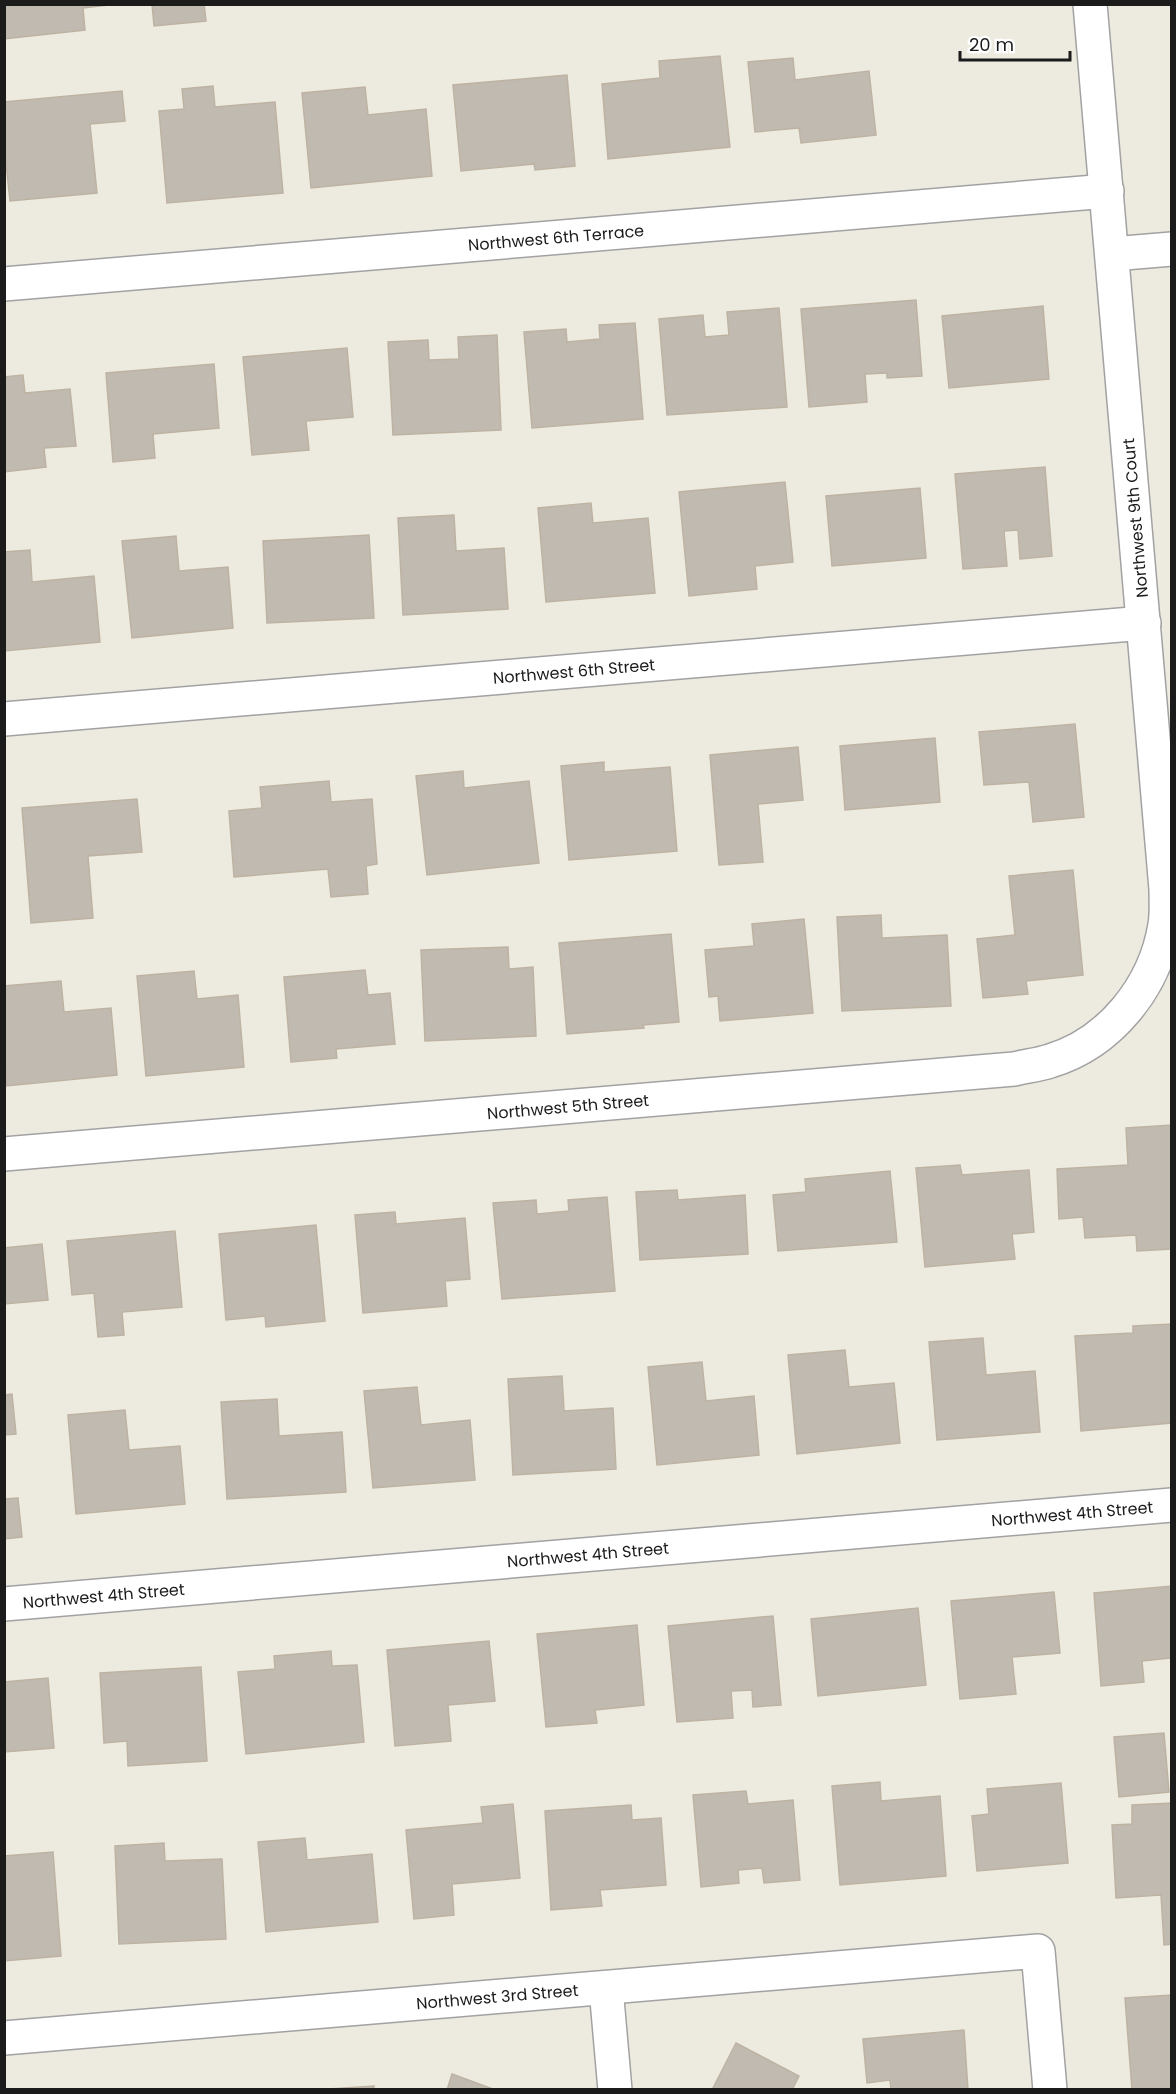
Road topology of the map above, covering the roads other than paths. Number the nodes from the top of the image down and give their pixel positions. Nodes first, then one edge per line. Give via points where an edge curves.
1 (1090, 4) edge
2 (1107, 191) junction
3 (1172, 249) edge
4 (1112, 254) junction
5 (4, 284) edge
6 (1144, 623) junction
7 (4, 719) edge
8 (1118, 1020) joint
9 (4, 1154) edge
10 (1172, 1505) edge
11 (4, 1604) edge
12 (606, 1988) junction
13 (4, 2038) edge
14 (615, 2090) edge
15 (1050, 2090) edge

1 - 2 street, Northwest 9th Court
2 - 4 street, Northwest 9th Court
2 - 5 street, Northwest 6th Terrace
3 - 4 street
4 - 6 street, Northwest 9th Court
6 - 7 street, Northwest 6th Street
6 - 8 street, Northwest 9th Court via 1166,889 1165,924 1156,961 1139,994
8 - 9 street, Northwest 5th Street via 1085,1046 1051,1061 1014,1069
10 - 11 street, Northwest 4th Street
12 - 13 street, Northwest 3rd Street
12 - 14 street
12 - 15 street, Northwest 3rd Street via 1038,1951

